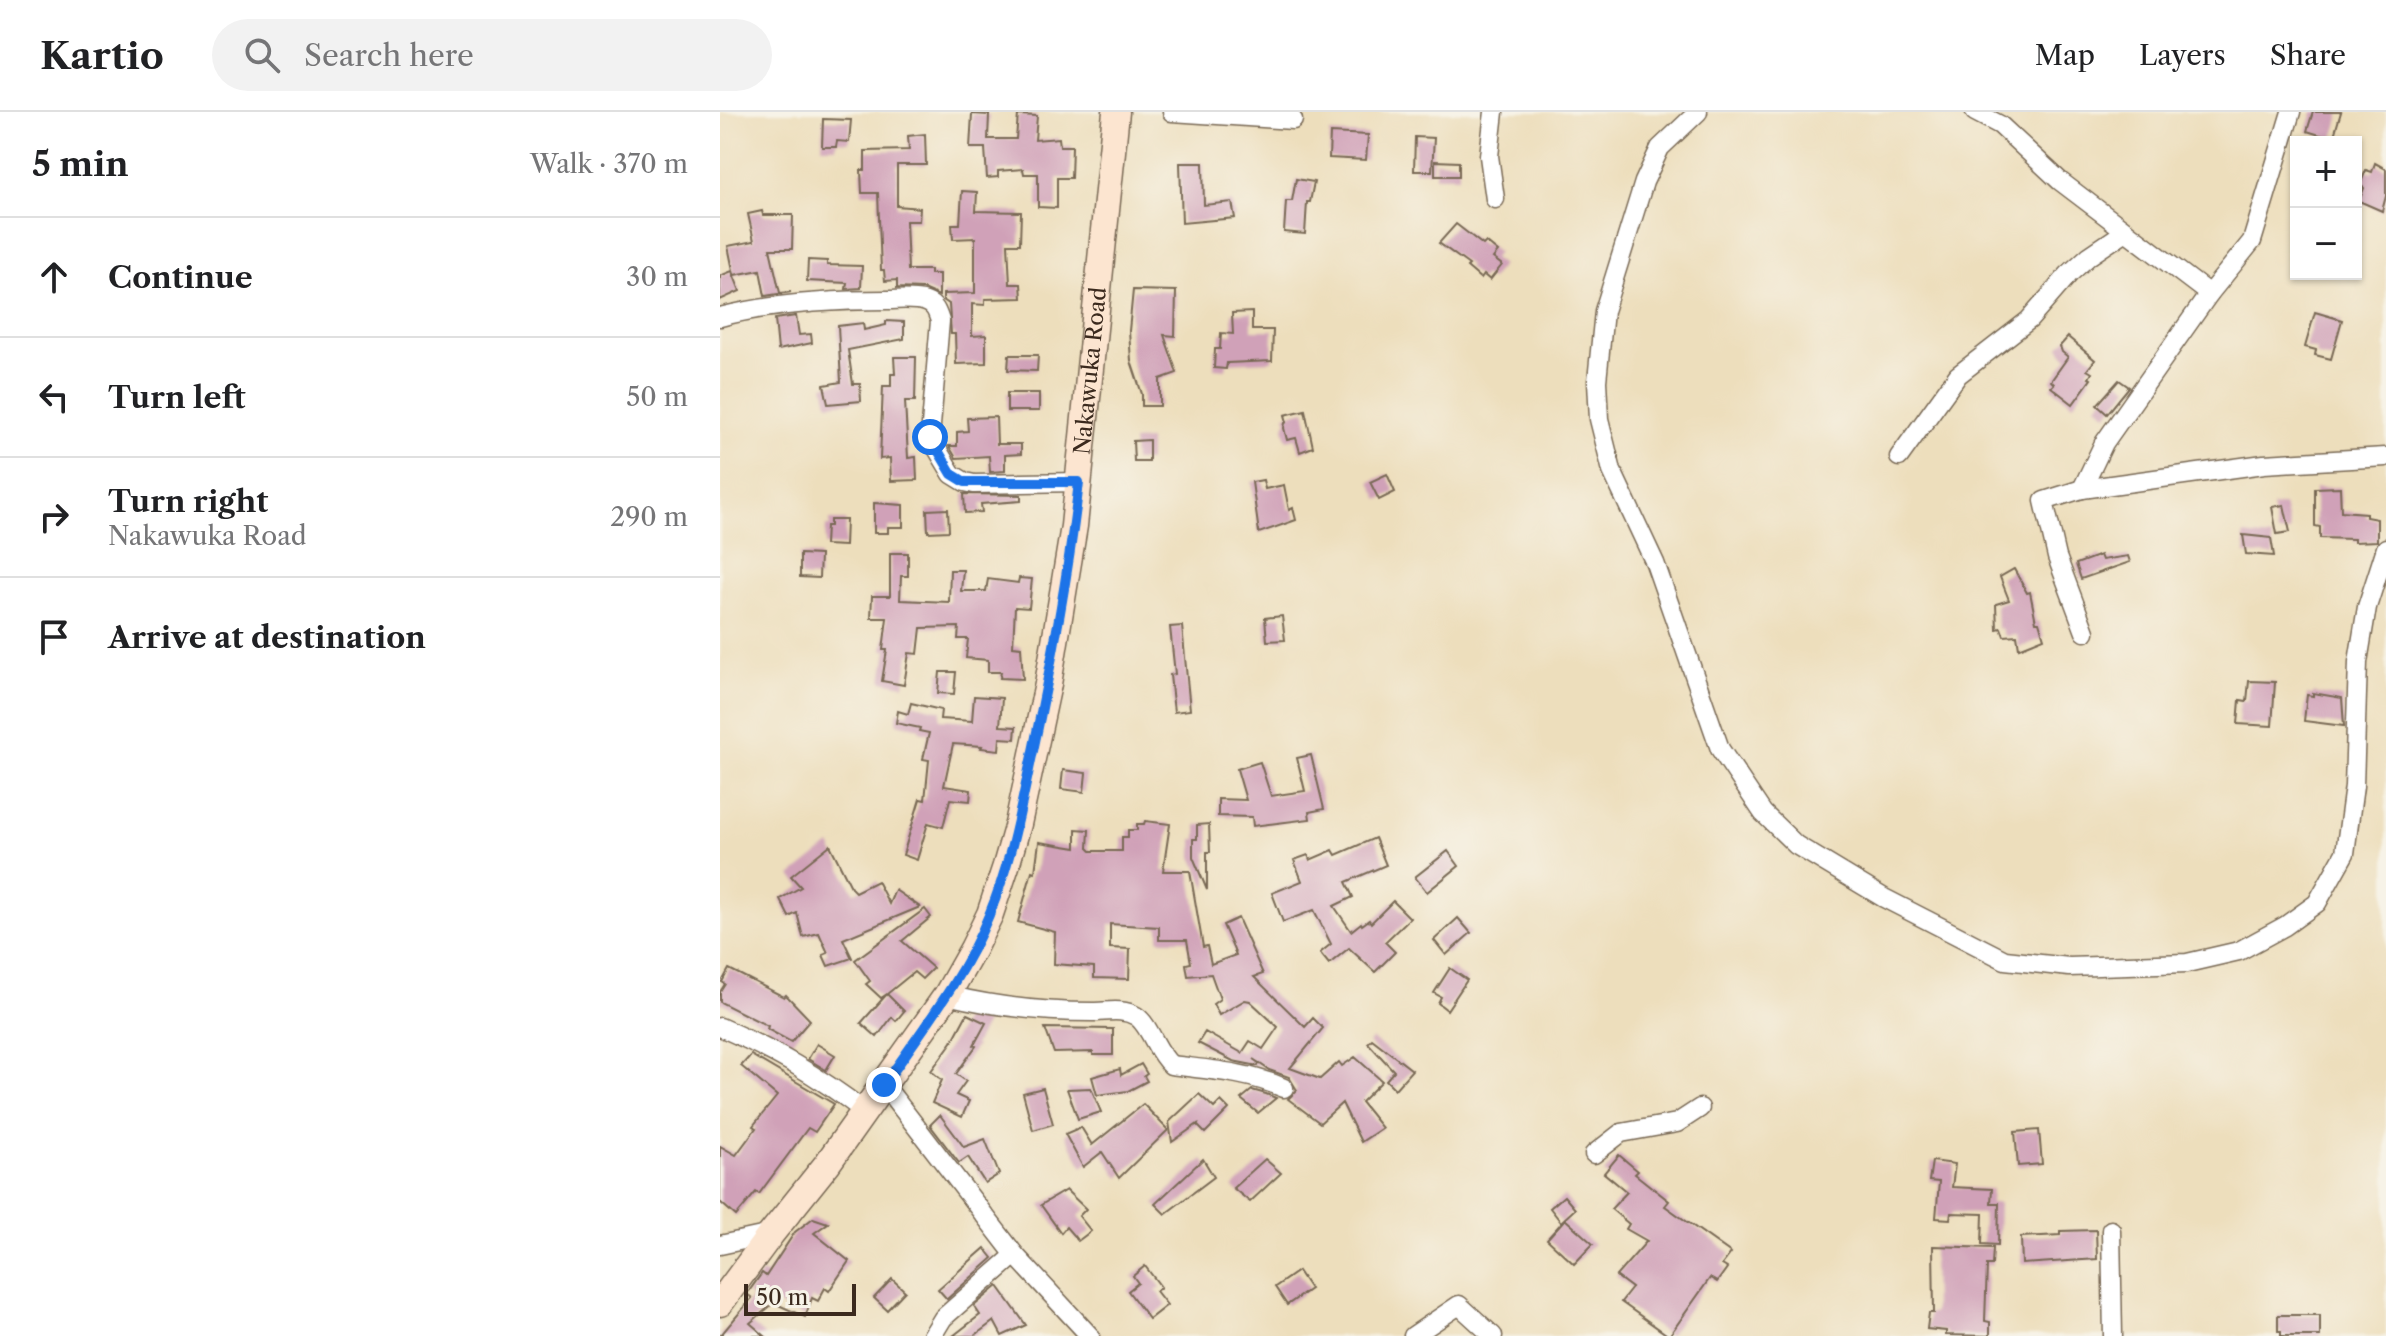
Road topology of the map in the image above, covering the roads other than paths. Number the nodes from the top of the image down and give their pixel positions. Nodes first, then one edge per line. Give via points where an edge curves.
1 (1116, 112) edge
2 (1172, 112) edge
3 (1494, 112) edge
4 (1698, 112) edge
5 (1975, 112) edge
6 (2291, 112) edge
7 (1293, 120) dead end
8 (1495, 199) dead end
9 (2126, 231) junction
10 (2209, 294) junction
11 (720, 317) edge
12 (1899, 457) dead end
13 (2386, 457) edge
14 (1079, 482) junction
15 (2082, 489) junction
16 (2386, 548) edge
17 (2085, 632) dead end
18 (947, 995) junction
19 (720, 1027) edge
20 (884, 1085) junction
21 (1284, 1088) dead end
22 (1700, 1108) dead end
23 (864, 1111) junction
24 (1594, 1154) dead end
25 (2111, 1230) dead end
26 (771, 1234) junction
27 (720, 1245) edge
28 (1015, 1255) junction
29 (720, 1303) edge
30 (932, 1336) edge
31 (1090, 1336) edge
32 (1413, 1336) edge
33 (1493, 1336) edge
34 (2113, 1336) edge

1 - 14 main road, Nakawuka Road
2 - 7 street
3 - 8 street via 1489,156
4 - 16 street via 1660,148 1644,182 1604,311 1599,419 1612,471 1655,563 1720,749 1763,813 1796,845 1884,898 2005,960 2069,967 2187,963 2239,951 2317,903 2345,853 2354,786 2358,662 2367,607
5 - 9 street via 2000,125 2060,181
6 - 10 street via 2252,241
9 - 10 street
9 - 12 street via 2089,256 2029,320 1958,375
10 - 15 street via 2104,443
11 - 14 street via 854,300 928,302 940,321 930,437 952,474 974,484
13 - 15 street via 2264,464
14 - 18 main road, Nakawuka Road via 1048,684 1018,824 990,914
15 - 17 street via 2044,501 2057,557
18 - 20 main road, Nakawuka Road
18 - 21 street via 1040,1012 1123,1011 1141,1020 1171,1065 1232,1072
19 - 23 street via 770,1048
20 - 23 main road, Nakawuka Road
20 - 28 street
22 - 24 street via 1677,1123 1621,1133
23 - 26 main road, Nakawuka Road
25 - 34 street
26 - 27 street
26 - 29 main road, Nakawuka Road
28 - 30 street via 943,1318
28 - 31 street
32 - 33 street via 1459,1305

